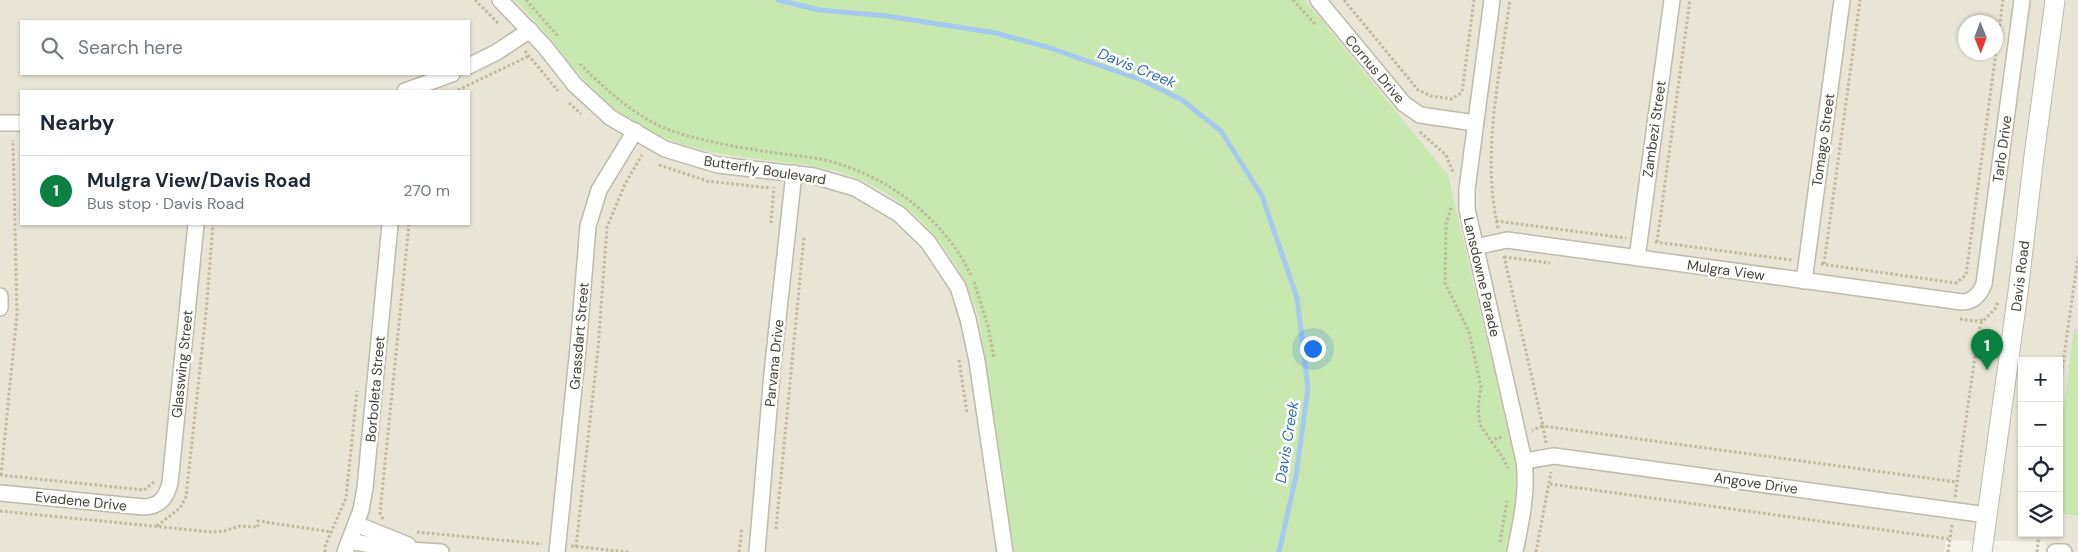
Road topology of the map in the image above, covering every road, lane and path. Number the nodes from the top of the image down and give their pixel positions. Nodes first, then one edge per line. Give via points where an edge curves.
1 (500, 0) edge
2 (526, 0) edge
3 (1293, 0) edge
4 (1318, 0) edge
5 (1344, 0) edge
6 (1474, 0) edge
7 (1492, 0) edge
8 (1672, 0) edge
9 (1690, 0) edge
10 (1842, 0) edge
11 (1860, 0) edge
12 (2022, 0) edge
13 (2055, 0) edge
14 (1317, 25) dead end
15 (530, 30) junction
16 (560, 38) dead end
17 (545, 47) junction
18 (574, 58) dead end
19 (470, 66) edge
20 (449, 75) edge
21 (408, 90) edge
22 (456, 90) edge
23 (0, 123) edge
24 (20, 123) edge
25 (1475, 123) junction
26 (1416, 130) dead end
27 (635, 131) junction
28 (642, 155) dead end
29 (794, 173) junction
30 (1454, 180) dead end
31 (1451, 206) dead end
32 (196, 225) edge
33 (390, 225) edge
34 (409, 225) edge
35 (805, 231) dead end
36 (1657, 242) dead end
37 (1475, 247) junction
38 (2078, 257) edge
39 (1637, 258) junction
40 (1824, 265) dead end
41 (1804, 281) junction
42 (0, 296) edge
43 (1977, 296) joint
44 (0, 308) edge
45 (995, 363) dead end
46 (2063, 364) edge
47 (358, 384) dead end
48 (1549, 456) junction
49 (1524, 461) junction
50 (155, 472) dead end
51 (0, 475) edge
52 (1509, 475) dead end
53 (1957, 482) dead end
54 (1550, 484) junction
55 (0, 493) edge
56 (1508, 498) dead end
57 (160, 502) joint
58 (0, 511) edge
59 (1987, 515) junction
60 (356, 524) junction
61 (390, 524) dead end
62 (332, 532) junction
63 (416, 532) dead end
64 (2039, 537) edge
65 (775, 538) dead end
66 (1950, 539) dead end
67 (347, 546) edge
68 (1499, 546) dead end
69 (576, 547) junction
70 (558, 549) edge
71 (421, 550) junction
72 (325, 552) edge
73 (441, 552) edge
74 (628, 552) edge
75 (757, 552) edge
76 (1005, 552) edge
77 (1515, 552) edge
78 (1536, 552) edge
79 (1982, 552) edge
80 (2037, 552) edge
81 (2054, 552) edge
82 (2064, 552) edge

1 - 15 street, Butterfly Boulevard
2 - 16 path
3 - 14 path
4 - 25 street, Cornus Drive via 1404,104 1420,115
5 - 6 path via 1418,90 1452,99 1462,92
7 - 25 street, Lansdowne Parade
8 - 39 street, Zambezi Street
9 - 36 path
10 - 41 street, Tomago Street
11 - 40 path
12 - 43 street, Tarlo Drive via 1984,284
13 - 59 street, Davis Road
15 - 17 street, Butterfly Boulevard
15 - 19 street
17 - 22 path
17 - 27 street, Butterfly Boulevard via 575,85 611,118
18 - 45 path via 643,116 671,130 711,142 836,163 867,174 898,192 944,233 965,265 983,306
20 - 21 street
23 - 24 street
25 - 37 street, Lansdowne Parade via 1467,198
26 - 30 path via 1424,133 1446,155
27 - 29 street, Butterfly Boulevard via 665,149 700,160 725,166
27 - 70 street, Grassdart Street via 599,190 588,226
28 - 69 path via 625,184 607,227 598,349
29 - 75 street, Parvana Drive
29 - 76 street, Butterfly Boulevard via 839,182 885,204 928,242 950,273 963,302 972,335
31 - 52 path via 1446,224 1445,283 1469,332 1481,386 1480,425 1503,458
32 - 57 street, Glasswing Street via 170,483
33 - 60 street, Borboleta Street via 365,488
34 - 61 path via 380,513
35 - 65 path
37 - 39 street, Mulgra View via 1507,240
37 - 49 street, Lansdowne Parade
38 - 46 path
39 - 41 street, Mulgra View
41 - 43 street, Mulgra View via 1962,302
42 - 44 street
47 - 62 path via 346,498
48 - 49 street, Angove Drive
48 - 53 path via 1543,426
48 - 54 path
48 - 59 street, Angove Drive
49 - 77 street, Lansdowne Parade via 1525,500
50 - 51 path via 154,482 144,490
54 - 66 path
54 - 78 path
55 - 57 street, Evadene Drive via 144,507
56 - 68 path
58 - 62 path via 212,532 240,526 258,527 258,522
59 - 79 street, Davis Road
60 - 67 street, Borboleta Street
60 - 71 street
62 - 72 path
63 - 70 path
64 - 80 path
67 - 71 street
69 - 70 path
69 - 74 path
71 - 73 street
81 - 82 street

